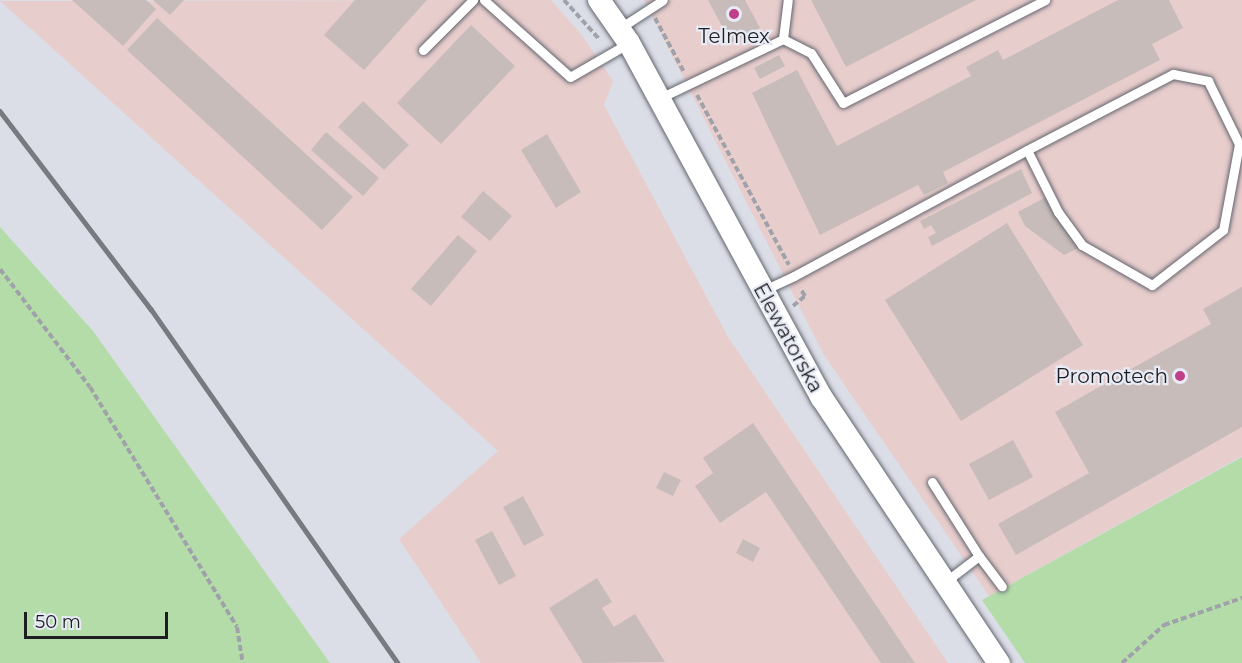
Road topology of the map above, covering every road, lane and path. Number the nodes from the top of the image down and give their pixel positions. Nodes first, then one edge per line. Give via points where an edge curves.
1 (472, 0) edge
2 (484, 0) edge
3 (598, 0) edge
4 (663, 0) edge
5 (788, 0) edge
6 (1045, 0) edge
7 (650, 9) junction
8 (624, 36) junction
9 (783, 39) junction
10 (423, 50) dead end
11 (690, 83) junction
12 (660, 98) junction
13 (1027, 150) junction
14 (0, 269) edge
15 (794, 276) junction
16 (761, 291) junction
17 (794, 317) dead end
18 (932, 482) dead end
19 (979, 556) junction
20 (945, 582) junction
21 (1002, 586) dead end
22 (1242, 597) edge
23 (243, 663) edge
24 (999, 663) edge
25 (1122, 663) edge

1 - 10 lane
2 - 8 lane via 570,77
3 - 8 street, Elewatorska
4 - 7 lane
5 - 9 lane
6 - 9 lane via 843,103 811,53
7 - 8 lane
7 - 11 path
8 - 12 street, Elewatorska
9 - 11 lane
11 - 12 lane
11 - 15 path
12 - 16 street, Elewatorska
13 - 13 lane via 1058,212 1082,245 1152,285 1223,230 1239,144 1208,81 1173,74
13 - 15 lane
14 - 23 path via 90,387 237,627
15 - 16 lane
15 - 17 path via 805,296 792,307
16 - 20 street, Elewatorska via 822,398
18 - 19 lane
19 - 20 lane
19 - 21 lane
20 - 24 street, Elewatorska
22 - 25 path via 1164,625

